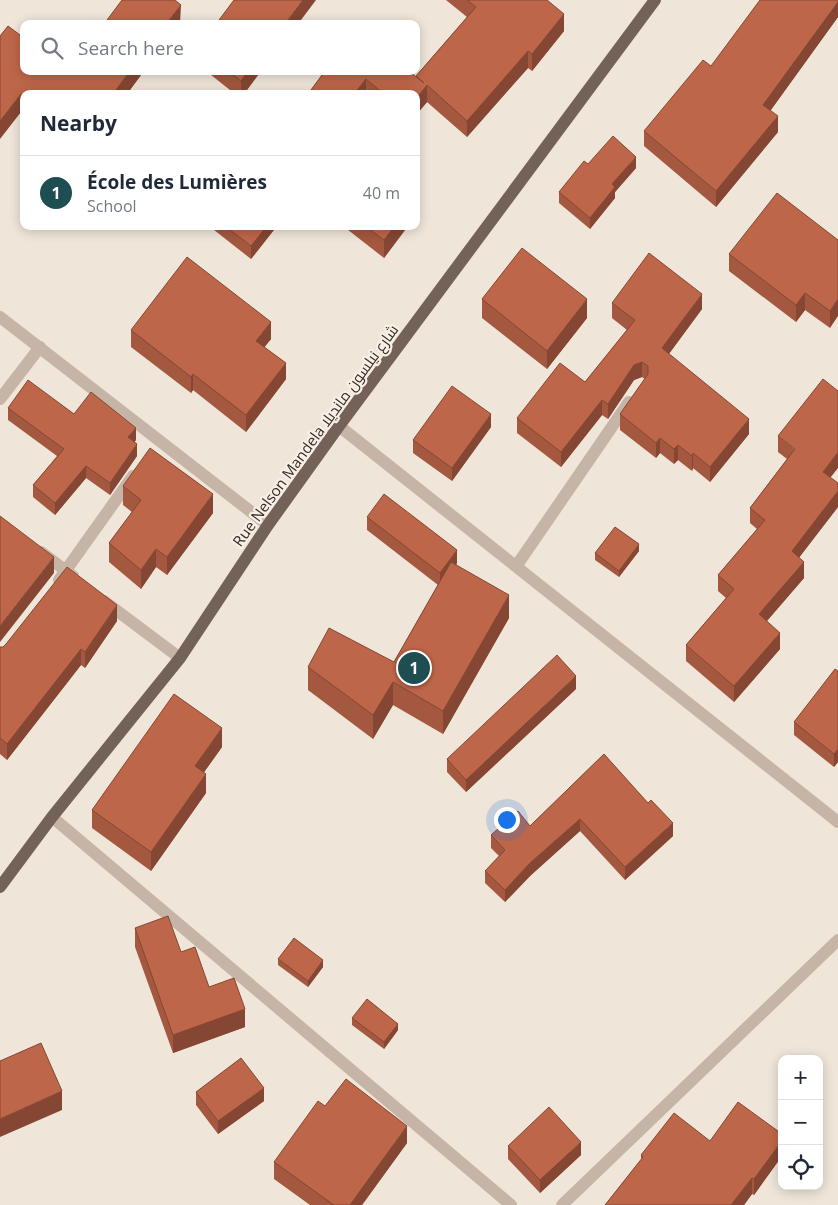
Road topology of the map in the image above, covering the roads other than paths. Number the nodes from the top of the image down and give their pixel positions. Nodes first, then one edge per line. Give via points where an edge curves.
1 (655, 0) edge
2 (0, 316) edge
3 (40, 347) junction
4 (636, 393) edge
5 (0, 399) edge
6 (339, 426) junction
7 (140, 465) edge
8 (268, 525) junction
9 (29, 544) edge
10 (517, 565) junction
11 (66, 571) junction
12 (81, 583) edge
13 (48, 594) edge
14 (96, 594) edge
15 (180, 658) junction
16 (52, 817) junction
17 (838, 822) edge
18 (0, 887) edge
19 (838, 940) edge
20 (510, 1205) edge
21 (562, 1205) edge

1 - 6 main road, Rue Nelson Mandela شارع نيلسون مانديلا
2 - 3 street
3 - 5 street
3 - 8 street via 155,445
4 - 10 street
6 - 8 main road, Rue Nelson Mandela شارع نيلسون مانديلا
6 - 10 street
7 - 11 street
8 - 15 main road, Rue Nelson Mandela شارع نيلسون مانديلا
9 - 11 street
10 - 17 street
11 - 12 street
11 - 13 street
14 - 15 street
15 - 16 main road, Rue Nelson Mandela شارع نيلسون مانديلا
16 - 18 main road, Rue Nelson Mandela شارع نيلسون مانديلا
16 - 20 street
19 - 21 street

